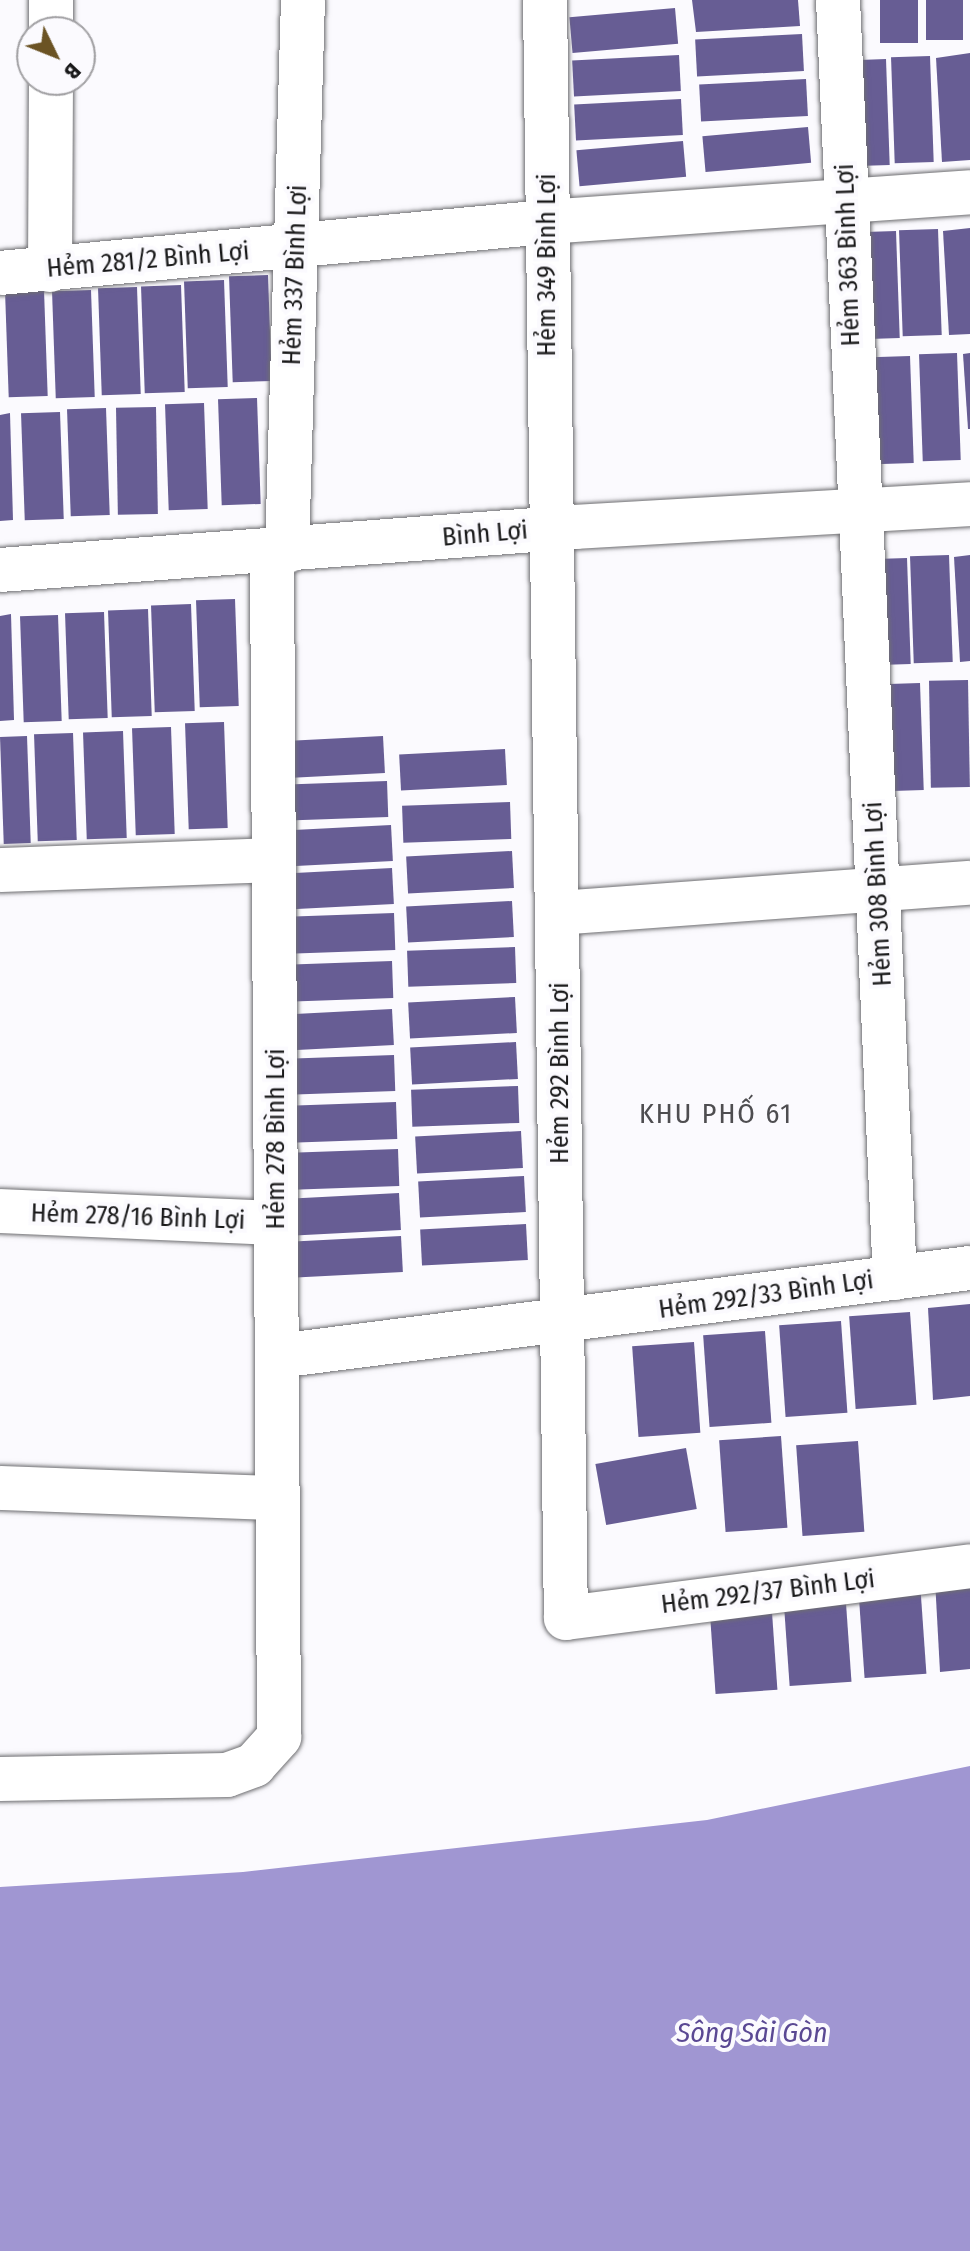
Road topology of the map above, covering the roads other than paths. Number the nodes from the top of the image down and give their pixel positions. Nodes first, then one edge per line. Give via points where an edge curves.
1 (303, 0) edge
2 (545, 0) edge
3 (838, 0) edge
4 (51, 96) edge
5 (970, 192) edge
6 (846, 200) junction
7 (546, 222) junction
8 (296, 247) junction
9 (50, 270) junction
10 (0, 273) edge
11 (970, 504) edge
12 (857, 511) junction
13 (549, 529) junction
14 (279, 551) junction
15 (0, 570) edge
16 (274, 860) junction
17 (0, 870) edge
18 (970, 883) edge
19 (878, 889) junction
20 (558, 913) junction
21 (0, 1211) edge
22 (276, 1223) junction
23 (970, 1268) edge
24 (895, 1278) junction
25 (562, 1322) junction
26 (278, 1356) junction
27 (0, 1488) edge
28 (277, 1498) junction
29 (970, 1566) edge
30 (566, 1618) joint
31 (0, 1779) edge

1 - 8 street, Hẻm 337 Bình Lợi
2 - 7 street, Hẻm 349 Bình Lợi
3 - 6 street, Hẻm 363 Bình Lợi
4 - 9 street
5 - 6 street, Hẻm 281/2 Bình Lợi
6 - 7 street, Hẻm 281/2 Bình Lợi
6 - 12 street, Hẻm 363 Bình Lợi
7 - 8 street, Hẻm 281/2 Bình Lợi
7 - 13 street, Hẻm 349 Bình Lợi
8 - 9 street, Hẻm 281/2 Bình Lợi
8 - 14 street, Hẻm 337 Bình Lợi
9 - 10 street, Hẻm 281/2 Bình Lợi
11 - 12 street, Bình Lợi
12 - 13 street, Bình Lợi
12 - 19 street, Hẻm 308 Bình Lợi
13 - 14 street, Bình Lợi
13 - 20 street, Hẻm 292 Bình Lợi
14 - 15 street, Bình Lợi
14 - 16 street, Hẻm 278 Bình Lợi
16 - 17 street
16 - 22 street, Hẻm 278 Bình Lợi
18 - 19 street
19 - 20 street
19 - 24 street, Hẻm 308 Bình Lợi
20 - 25 street, Hẻm 292 Bình Lợi
21 - 22 street, Hẻm 278/16 Bình Lợi
22 - 26 street, Hẻm 278 Bình Lợi
23 - 24 street, Hẻm 292/33 Bình Lợi
24 - 25 street, Hẻm 292/33 Bình Lợi
25 - 26 street, Hẻm 292/33 Bình Lợi
25 - 30 street, Hẻm 292 Bình Lợi
26 - 28 street, Hẻm 278 Bình Lợi
27 - 28 street
28 - 31 street, Hẻm 278 Bình Lợi via 279,1727 270,1752 246,1770 227,1775
29 - 30 street, Hẻm 292/37 Bình Lợi

